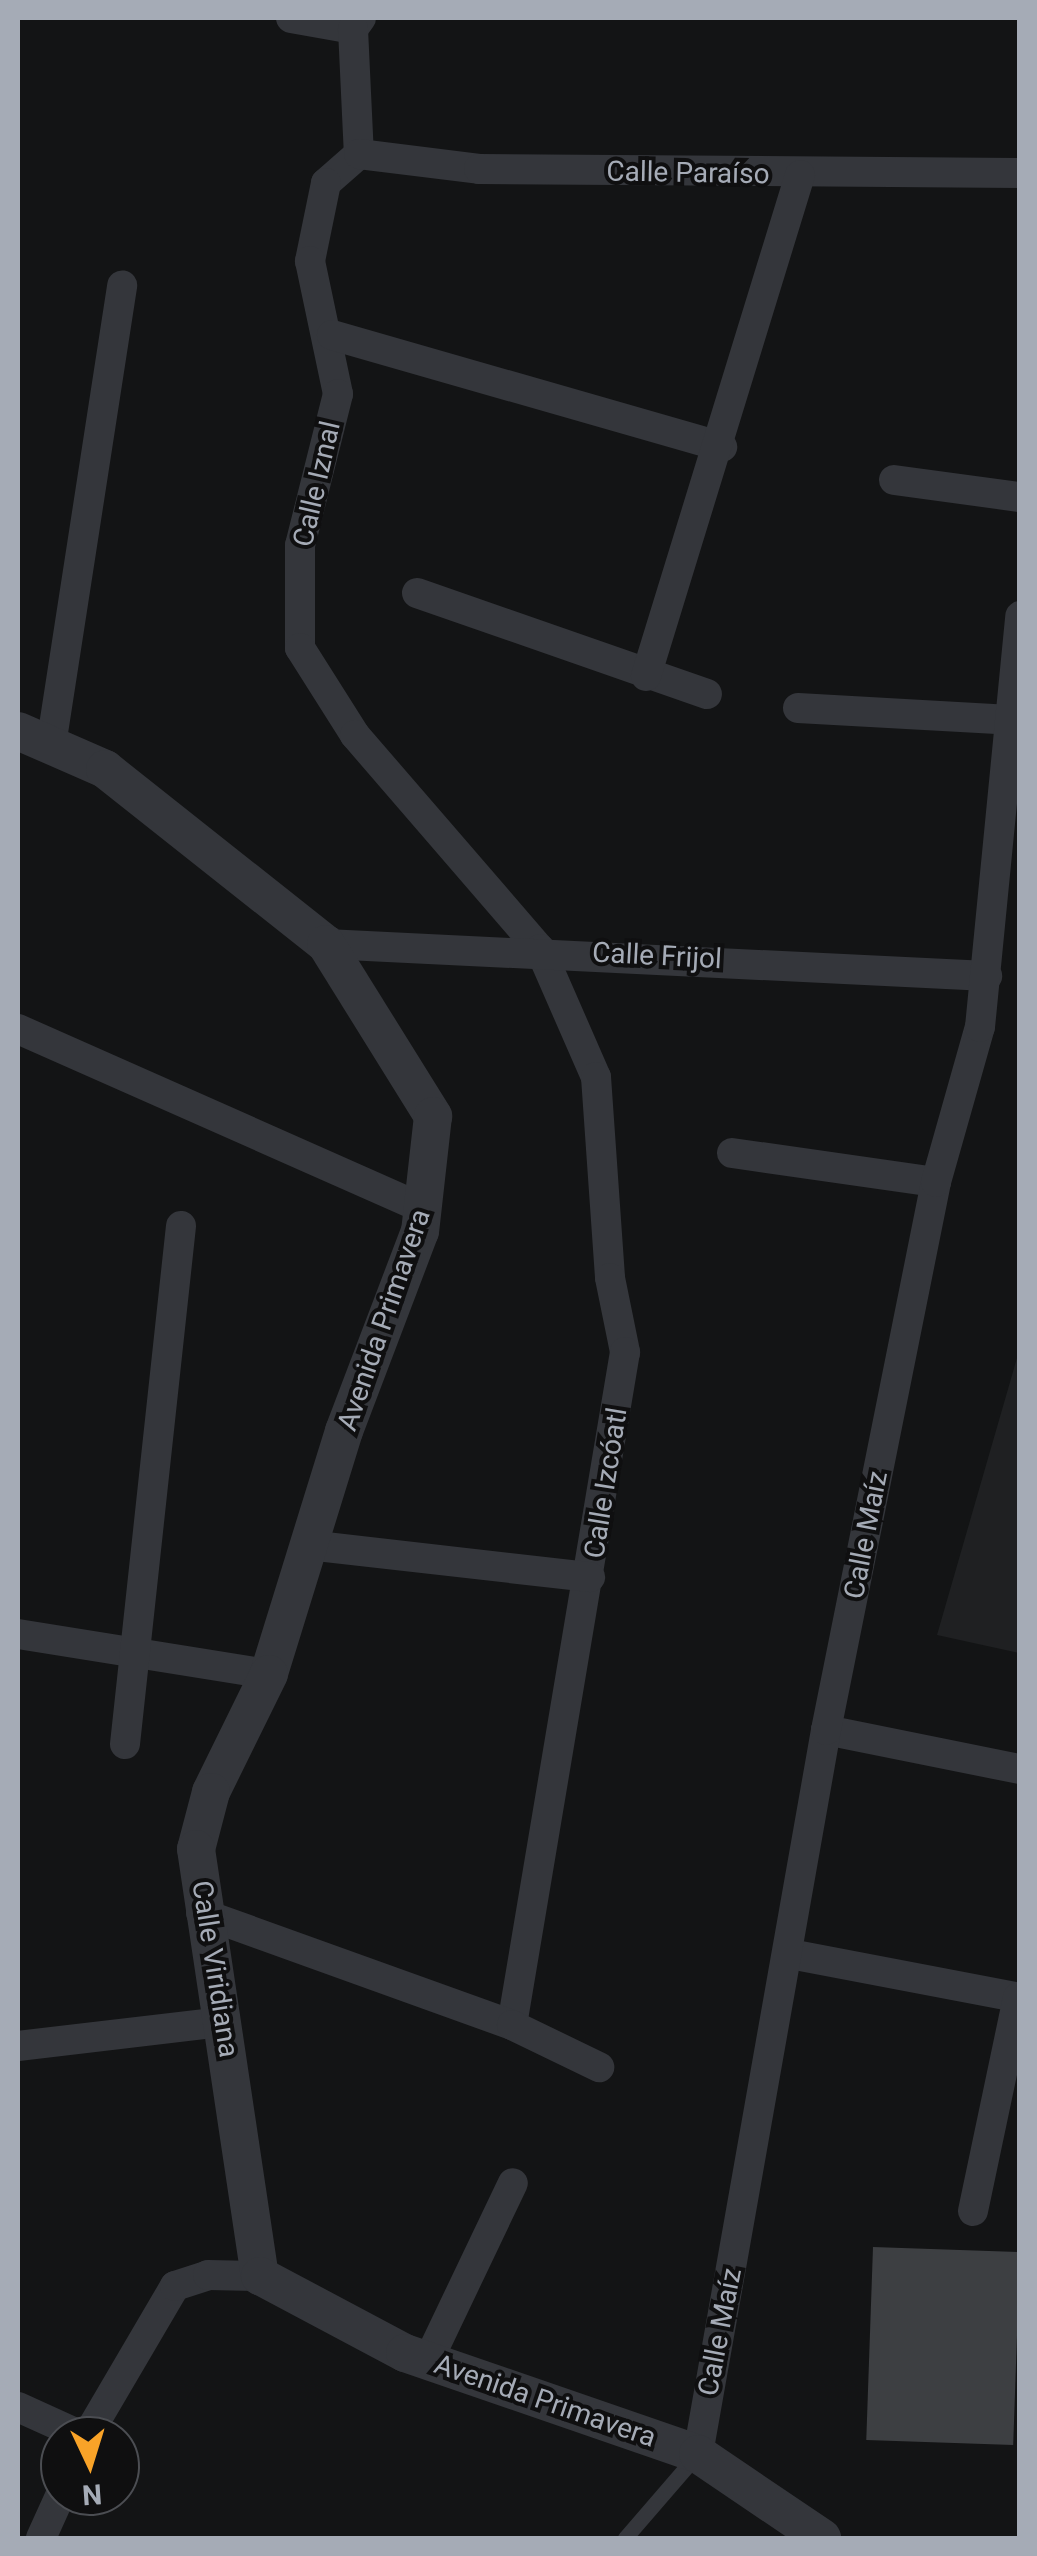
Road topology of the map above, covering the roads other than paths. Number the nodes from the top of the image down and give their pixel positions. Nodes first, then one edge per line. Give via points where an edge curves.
1 (291, 18) edge
2 (357, 23) edge
3 (359, 154) junction
4 (1020, 172) edge
5 (800, 175) junction
6 (122, 285) dead end
7 (332, 335) junction
8 (722, 447) junction
9 (894, 480) dead end
10 (1020, 496) edge
11 (417, 593) dead end
12 (1020, 616) edge
13 (646, 676) junction
14 (707, 694) dead end
15 (798, 708) dead end
16 (1011, 720) junction
17 (35, 735) edge
18 (326, 944) junction
19 (540, 949) junction
20 (987, 976) junction
21 (18, 1029) edge
22 (732, 1153) dead end
23 (936, 1182) junction
24 (424, 1209) junction
25 (182, 1226) dead end
26 (308, 1546) junction
27 (590, 1578) junction
28 (18, 1634) edge
29 (138, 1653) junction
30 (269, 1674) junction
31 (826, 1730) junction
32 (125, 1744) dead end
33 (1020, 1768) edge
34 (202, 1913) junction
35 (790, 1954) junction
36 (1019, 1998) edge
37 (223, 2022) junction
38 (512, 2025) junction
39 (18, 2046) edge
40 (599, 2066) dead end
41 (514, 2183) dead end
42 (972, 2211) dead end
43 (260, 2276) junction
44 (428, 2361) junction
45 (96, 2416) edge
46 (698, 2454) junction
47 (625, 2538) edge
48 (822, 2538) edge

1 - 2 street
2 - 3 street
3 - 5 street, Calle Paraíso via 405,167
3 - 7 street, Calle Iznal via 326,183 310,261
4 - 5 street, Calle Paraíso
5 - 8 street
6 - 17 street
7 - 8 street
7 - 19 street, Calle Iznal via 338,394 300,545 300,648 356,735
8 - 13 street
9 - 10 street
11 - 13 street
12 - 16 street, Calle Maíz
13 - 14 street
15 - 16 street
16 - 20 street, Calle Maíz
17 - 18 street, Avenida Primavera via 219,852
18 - 19 street, Calle Frijol
18 - 24 street, Avenida Primavera via 434,1116
19 - 20 street, Calle Frijol
19 - 27 street, Calle Izcóatl via 596,1077 610,1278 625,1352
20 - 23 street, Calle Maíz
21 - 24 street
22 - 23 street
23 - 31 street, Calle Maíz
24 - 26 street, Avenida Primavera
25 - 29 street
26 - 27 street
26 - 30 street, Avenida Primavera
27 - 38 street, Calle Izcóatl
28 - 29 street
29 - 30 street
29 - 32 street
30 - 34 street, Calle Viridiana via 212,1792 196,1849
31 - 33 street
31 - 35 street, Calle Maíz
34 - 37 street, Calle Viridiana
34 - 38 street
35 - 36 street
35 - 46 street, Calle Maíz
36 - 42 street
37 - 39 street
37 - 43 street, Calle Viridiana
38 - 40 street
41 - 44 street
43 - 44 street, Avenida Primavera
43 - 45 street via 208,2275 175,2286
44 - 46 street, Avenida Primavera
46 - 47 lane
46 - 48 street, Avenida Primavera

